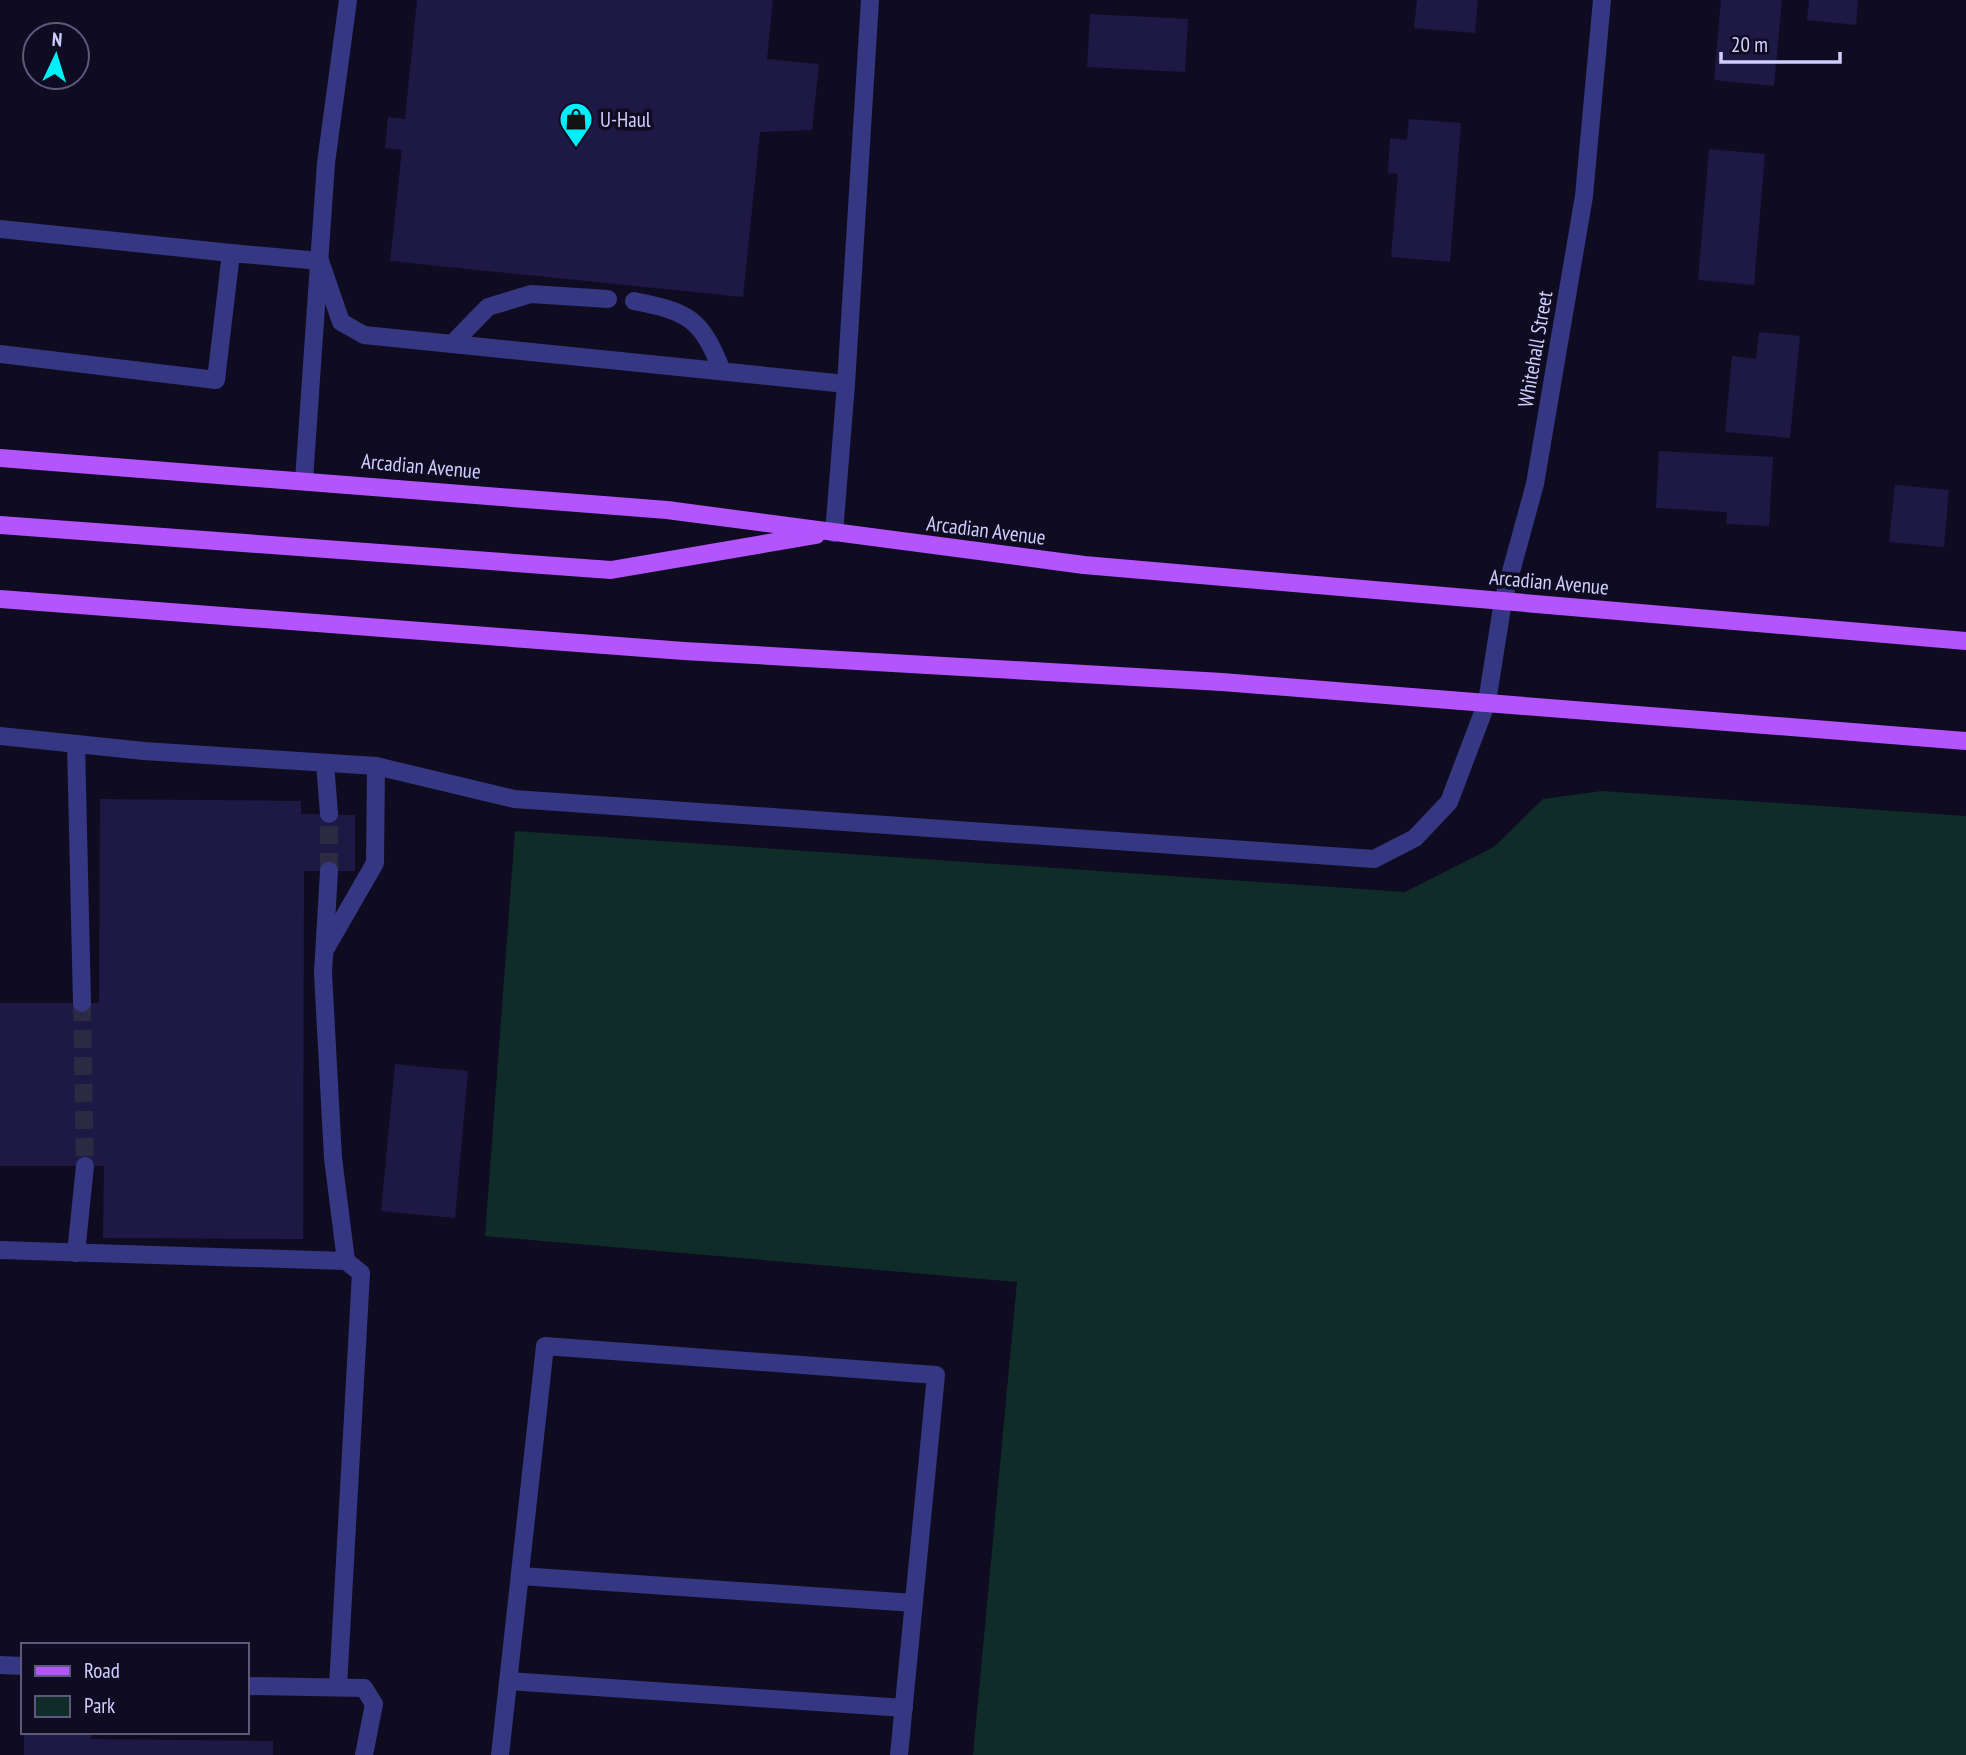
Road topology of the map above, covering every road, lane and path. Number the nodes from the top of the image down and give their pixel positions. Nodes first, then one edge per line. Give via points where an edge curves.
1 (348, 0) edge
2 (870, 0) edge
3 (1602, 0) edge
4 (0, 229) edge
5 (232, 253) junction
6 (320, 261) junction
7 (608, 299) dead end
8 (634, 301) dead end
9 (453, 343) junction
10 (0, 354) edge
11 (722, 371) junction
12 (846, 384) junction
13 (3, 457) edge
14 (304, 480) junction
15 (0, 525) edge
16 (834, 533) junction
17 (0, 598) edge
18 (1503, 601) junction
19 (1966, 641) edge
20 (1487, 702) junction
21 (0, 736) edge
22 (1966, 741) edge
23 (76, 744) junction
24 (325, 763) junction
25 (376, 766) junction
26 (330, 814) tunnel mouth
27 (329, 871) tunnel mouth
28 (324, 951) junction
29 (82, 1003) tunnel mouth
30 (85, 1166) tunnel mouth
31 (0, 1250) edge
32 (76, 1253) junction
33 (346, 1261) junction
34 (520, 1576) junction
35 (914, 1603) junction
36 (0, 1665) edge
37 (21, 1666) edge
38 (508, 1681) junction
39 (248, 1686) edge
40 (338, 1687) junction
41 (904, 1708) junction
42 (364, 1755) edge
43 (500, 1755) edge
44 (899, 1755) edge

1 - 6 street via 326,163
2 - 12 street
3 - 18 street, Whitehall Street via 1584,196 1535,484
4 - 5 street
5 - 6 street
5 - 10 street via 216,380
6 - 9 street via 341,323 365,335
6 - 14 street
7 - 9 street via 531,294 488,307
8 - 11 street via 667,307 695,321 710,341
9 - 11 street
11 - 12 street
12 - 16 street
13 - 14 main road, Arcadian Avenue
14 - 16 main road, Arcadian Avenue via 667,510
15 - 16 main road via 611,570
16 - 18 main road, Arcadian Avenue via 1084,565
17 - 20 main road via 684,651
18 - 19 main road, Arcadian Avenue
18 - 20 street, Whitehall Street
20 - 22 main road
20 - 25 street, Whitehall Street via 1449,802 1415,838 1374,859 514,799
21 - 23 street, Whitehall Street
23 - 24 street, Whitehall Street
23 - 29 street
24 - 25 street, Whitehall Street
24 - 26 street
25 - 28 street via 375,863
27 - 28 street
28 - 33 street via 333,1158
30 - 32 street
31 - 32 street
32 - 33 street
33 - 40 street via 361,1273
34 - 35 street
34 - 35 street via 545,1346 936,1375
34 - 38 street
35 - 41 street
36 - 37 street
38 - 41 street
38 - 43 street
39 - 40 street
40 - 42 street via 364,1688 374,1704
41 - 44 street

